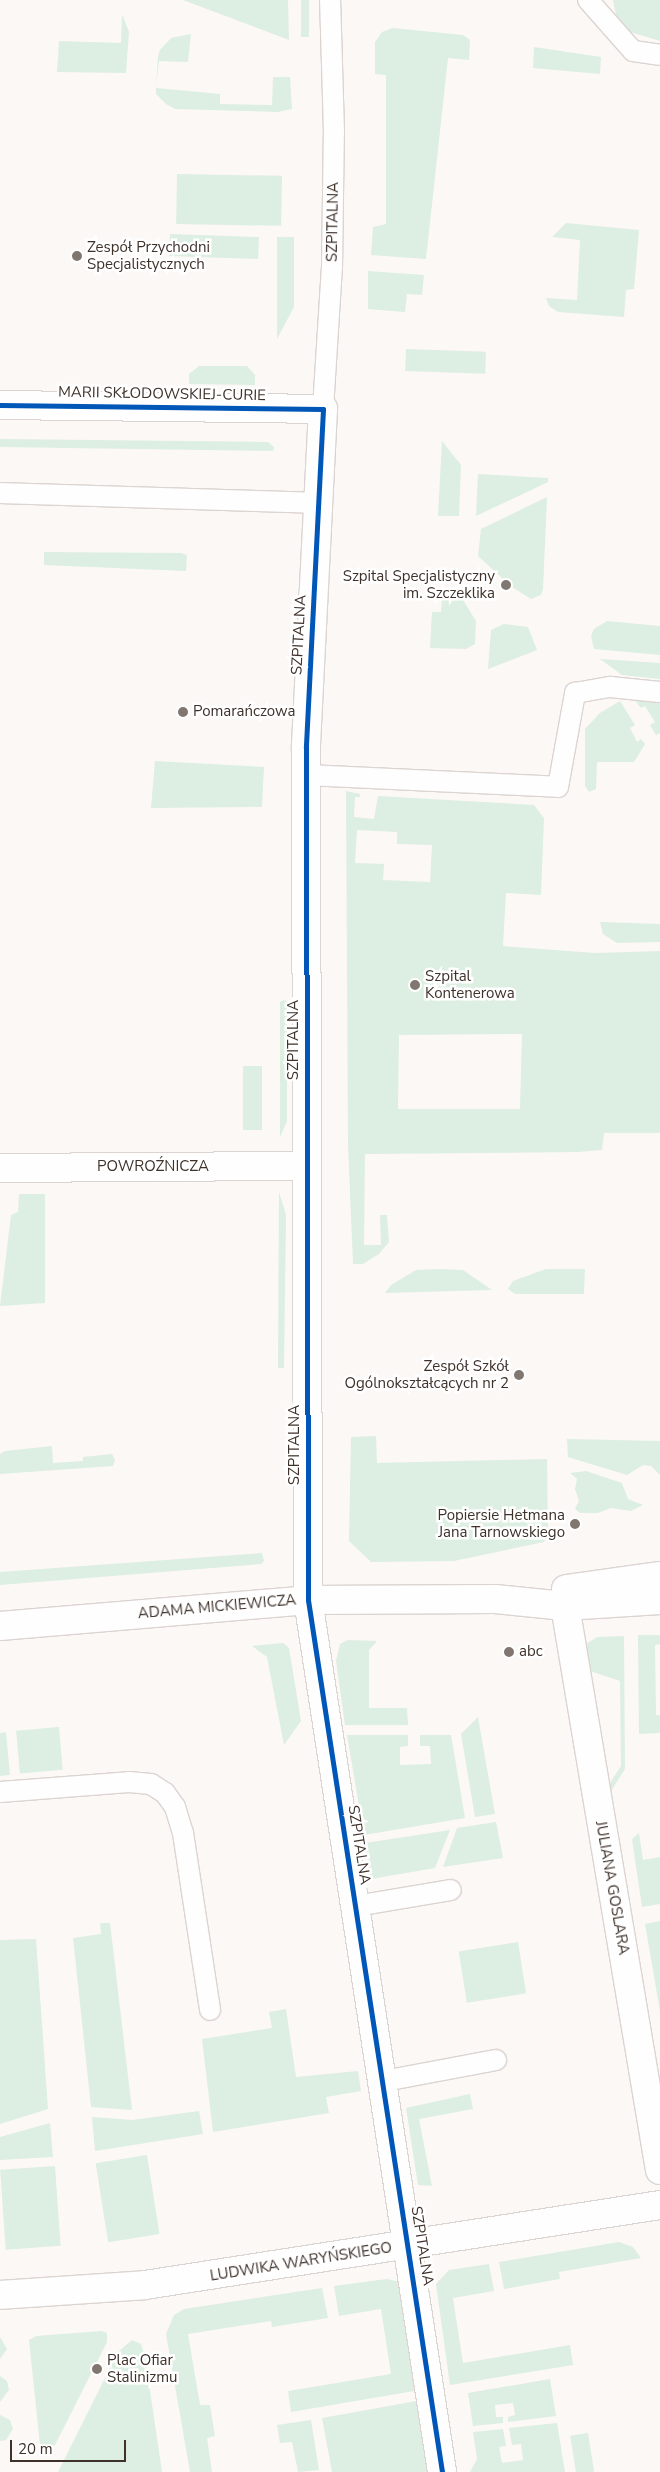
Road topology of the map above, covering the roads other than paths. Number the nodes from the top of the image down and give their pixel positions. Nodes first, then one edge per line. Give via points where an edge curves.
1 (330, 0) edge
2 (588, 0) edge
3 (660, 55) edge
4 (0, 405) edge
5 (323, 409) junction
6 (0, 493) edge
7 (319, 503) junction
8 (660, 692) edge
9 (306, 775) junction
10 (307, 1166) junction
11 (0, 1168) edge
12 (660, 1576) edge
13 (495, 1599) junction
14 (308, 1600) junction
15 (660, 1600) edge
16 (565, 1606) junction
17 (0, 1626) edge
18 (0, 1792) edge
19 (451, 1890) dead end
20 (356, 1906) junction
21 (210, 2010) dead end
22 (496, 2060) dead end
23 (384, 2081) junction
24 (660, 2170) edge
25 (660, 2205) edge
26 (409, 2246) junction
27 (0, 2295) edge
28 (442, 2472) edge

1 - 5 lane, SZPITALNA via 334,132 332,267
2 - 3 lane via 633,51
4 - 5 street, MARII SKŁODOWSKIEJ-CURIE
5 - 7 street, SZPITALNA
6 - 7 lane
7 - 9 street, SZPITALNA
8 - 9 lane via 610,687 574,693 558,787
9 - 10 street, SZPITALNA
10 - 11 street, POWROŹNICZA
10 - 14 street, SZPITALNA
12 - 13 street, ADAMA MICKIEWICZA
13 - 14 street, ADAMA MICKIEWICZA
13 - 16 street, ADAMA MICKIEWICZA
14 - 17 street, ADAMA MICKIEWICZA
14 - 20 street, SZPITALNA
15 - 16 street, ADAMA MICKIEWICZA
16 - 24 street, JULIANA GOSLARA
18 - 21 lane via 129,1782 151,1784 165,1793 175,1807 183,1833
19 - 20 lane
20 - 23 street, SZPITALNA
22 - 23 lane
23 - 26 street, SZPITALNA
25 - 26 street, LUDWIKA WARYŃSKIEGO
26 - 27 street, LUDWIKA WARYŃSKIEGO via 145,2285
26 - 28 street, SZPITALNA

